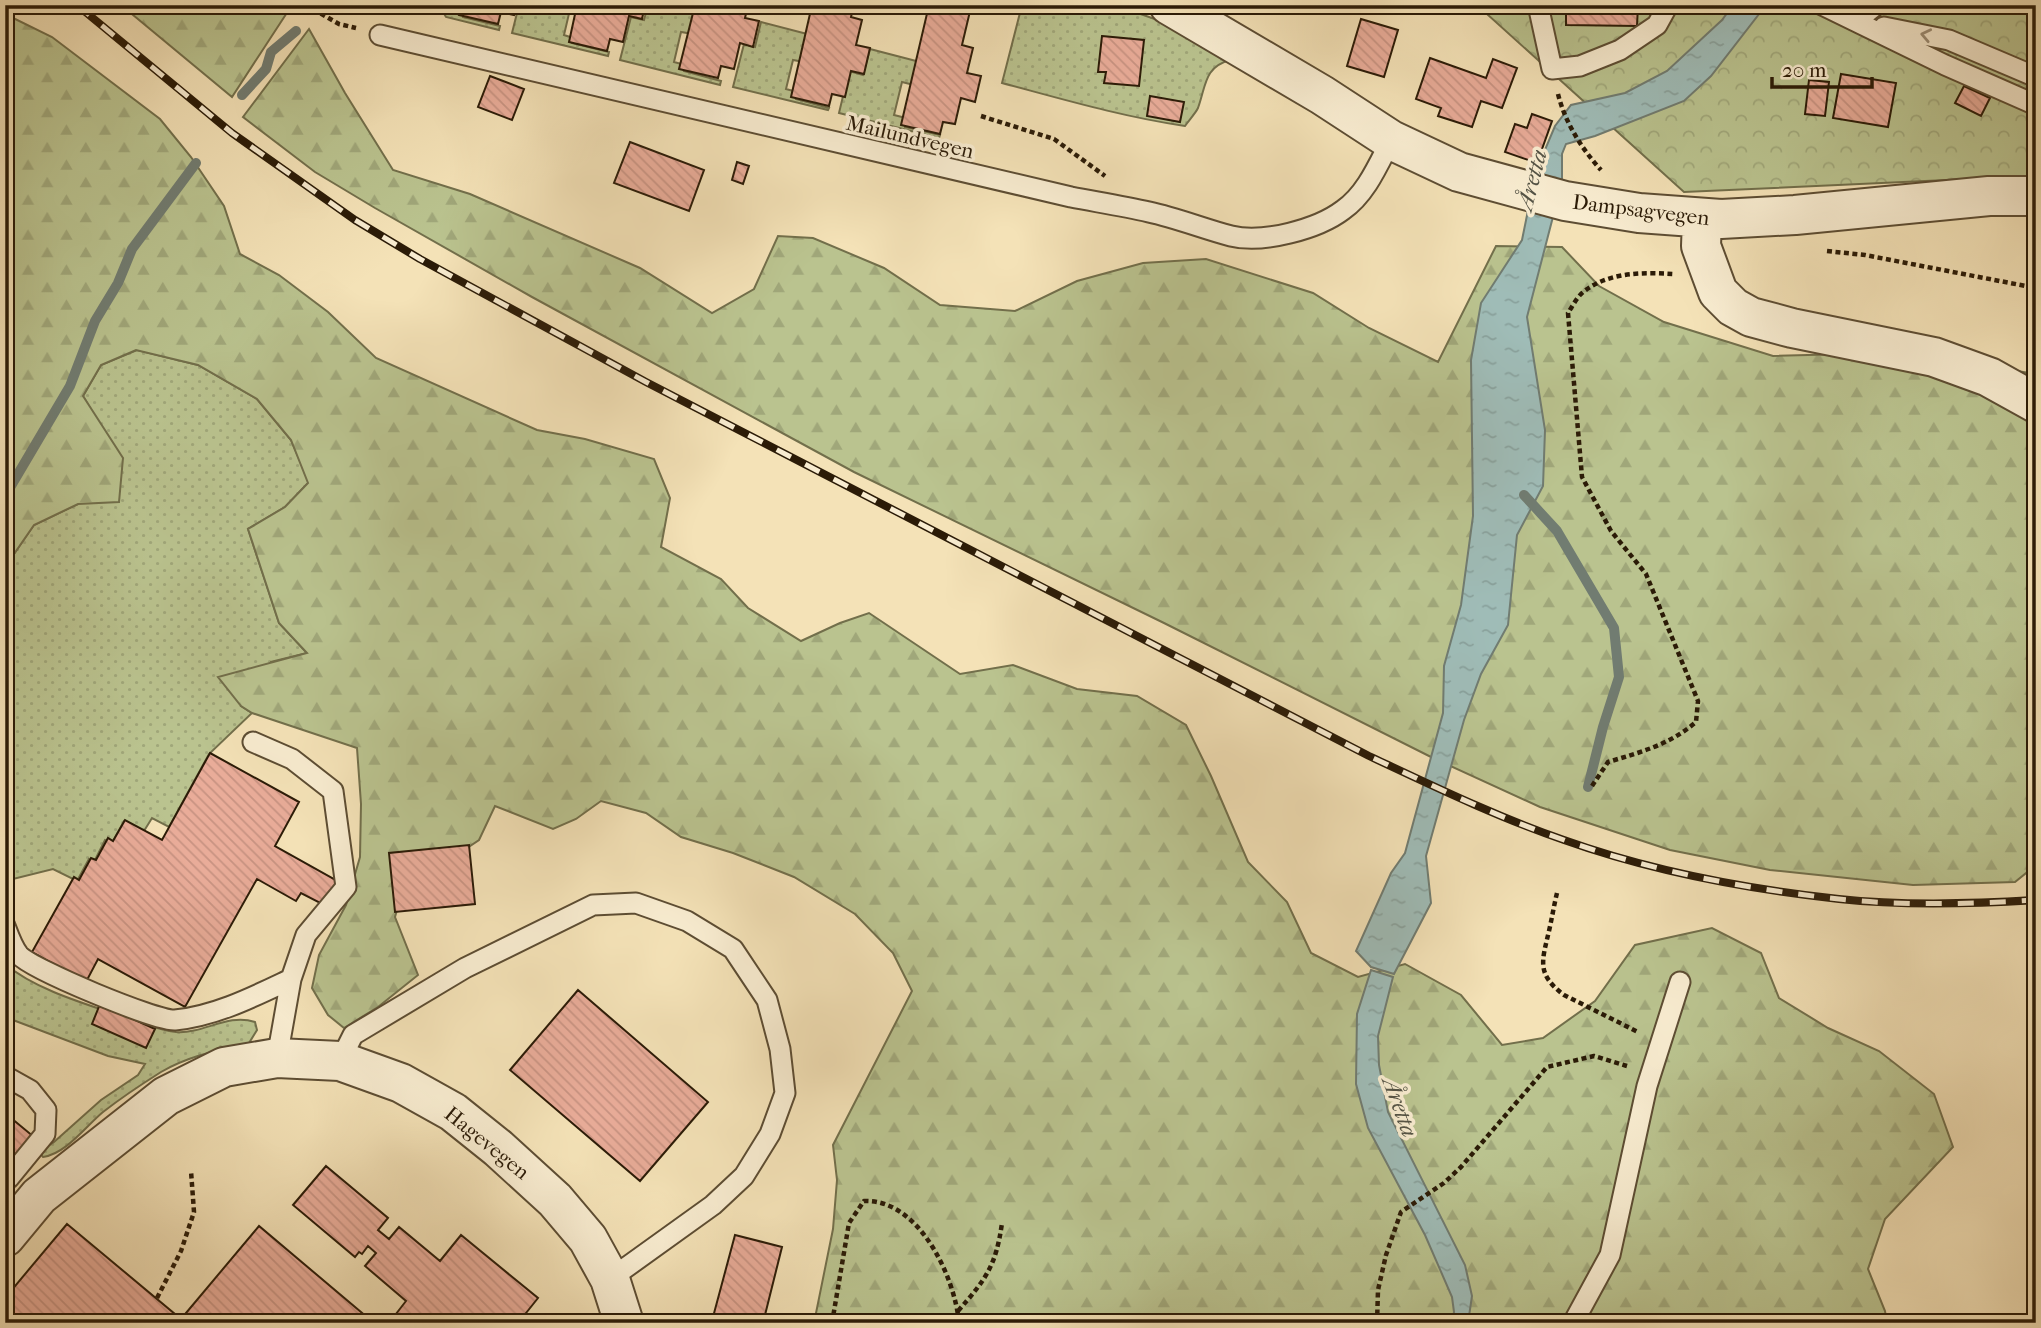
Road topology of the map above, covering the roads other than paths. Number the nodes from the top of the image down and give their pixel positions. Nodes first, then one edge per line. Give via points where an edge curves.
1 (1169, 5) edge
2 (1538, 5) edge
3 (1668, 5) edge
4 (1822, 5) edge
5 (1876, 5) edge
6 (1856, 21) junction
7 (380, 35) road end
8 (2036, 76) edge
9 (2036, 105) edge
10 (1391, 140) junction
11 (2036, 195) edge
12 (1702, 233) junction
13 (2036, 402) edge
14 (253, 742) dead end
15 (5, 926) edge
16 (291, 979) junction
17 (1680, 982) dead end
18 (277, 1058) junction
19 (340, 1061) junction
20 (5, 1076) edge
21 (18, 1183) edge
22 (5, 1237) edge
23 (610, 1279) junction
24 (624, 1323) edge
25 (1573, 1323) edge

1 - 10 street, Dampsagvegen
2 - 3 lane via 1552,69 1580,66 1620,50 1657,25
4 - 6 lane
5 - 6 lane
8 -> 6 lane via 1949,40
6 - 9 lane
7 - 10 lane, Mailundvegen via 1149,212 1234,237 1278,236 1312,228 1344,210 1367,186
10 - 12 street, Dampsagvegen via 1459,172 1565,201 1639,213
11 - 12 street, Dampsagvegen via 1795,215
12 - 13 street via 1718,292 1751,317 1934,357 1989,377
14 - 16 lane via 292,760 333,791 346,887 306,935
15 - 16 lane via 18,954 44,971 81,989 173,1020 212,1013
16 - 18 lane
17 - 25 lane via 1651,1073 1610,1255
18 - 19 street, Hagevegen
18 - 21 street, Hagevegen via 225,1067 166,1096
19 - 23 street, Hagevegen via 401,1083 453,1112 498,1148 555,1200 588,1239
19 - 23 lane via 353,1035 465,968 593,905 636,903 687,921 733,949 767,1000 780,1049 785,1093 770,1134 744,1176 713,1205
20 - 21 lane via 30,1090 46,1110 45,1134
21 - 22 street, Hagevegen
23 - 24 street, Hagevegen

